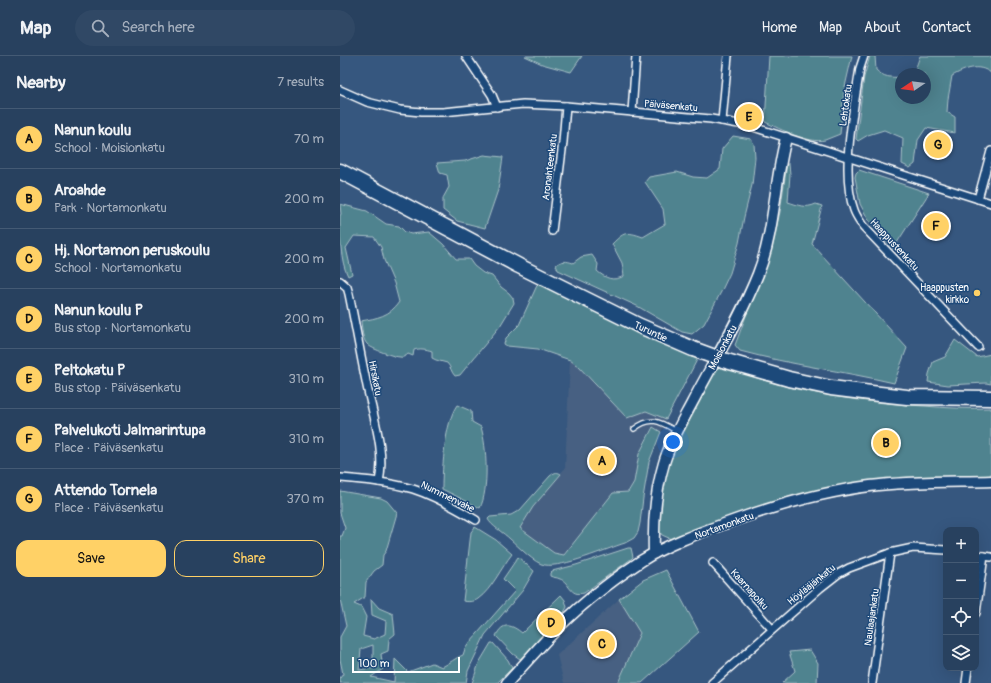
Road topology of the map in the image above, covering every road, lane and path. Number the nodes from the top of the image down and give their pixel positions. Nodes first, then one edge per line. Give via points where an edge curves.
1 (466, 56) edge
2 (636, 56) edge
3 (728, 56) edge
4 (864, 56) edge
5 (340, 90) edge
6 (566, 106) junction
7 (497, 107) junction
8 (632, 112) junction
9 (722, 121) junction
10 (786, 138) junction
11 (991, 152) edge
12 (848, 157) junction
13 (340, 171) edge
14 (978, 199) junction
15 (991, 203) edge
16 (552, 231) dead end
17 (340, 281) edge
18 (978, 347) dead end
19 (991, 398) edge
20 (634, 429) dead end
21 (677, 431) junction
22 (340, 478) edge
23 (991, 481) edge
24 (379, 482) junction
25 (476, 520) dead end
26 (943, 550) edge
27 (654, 553) junction
28 (890, 553) junction
29 (988, 557) edge
30 (714, 563) dead end
31 (979, 599) edge
32 (772, 629) junction
33 (968, 671) edge
34 (507, 683) edge
35 (712, 683) edge
36 (872, 683) edge
37 (966, 683) edge

1 - 7 street
2 - 8 street
3 - 9 street
4 - 12 street, Lehtokatu via 860,68
5 - 7 street, Päiväsenkatu via 367,102 407,111 443,112
6 - 7 street, Päiväsenkatu via 523,104
6 - 8 street, Päiväsenkatu
6 - 16 street, Aronahteenkatu
8 - 9 street, Päiväsenkatu
9 - 10 street, Päiväsenkatu via 750,126
10 - 12 street, Päiväsenkatu
10 - 21 main road, Moisionkatu via 767,244 758,272 745,302
11 - 14 street
12 - 14 street, Päiväsenkatu
12 - 18 street, Haappustenkatu via 851,198 854,210 864,226
13 - 19 highway, Turuntie, bridge via 519,266 640,326 723,360 789,379 864,392 907,397
14 - 15 street, Päiväsenkatu
17 - 24 street, Hirsikatu via 347,287 349,294 381,450
20 - 21 lane via 642,422 654,421
21 - 27 main road, Moisionkatu via 664,462 656,497
22 - 24 street, Nummenvahe
23 - 27 main road, Nortamonkatu via 891,484 823,494 735,520
24 - 25 street, Nummenvahe via 435,498
26 - 28 street, Höylääjänkatu via 913,548
27 - 34 main road, Nortamonkatu via 606,586 577,610
28 - 32 street, Höylääjänkatu via 838,574
28 - 36 street, Naulaajankatu
29 - 31 street
30 - 32 street, Kaarnapolku
32 - 35 street, Höylääjänkatu
33 - 37 street

